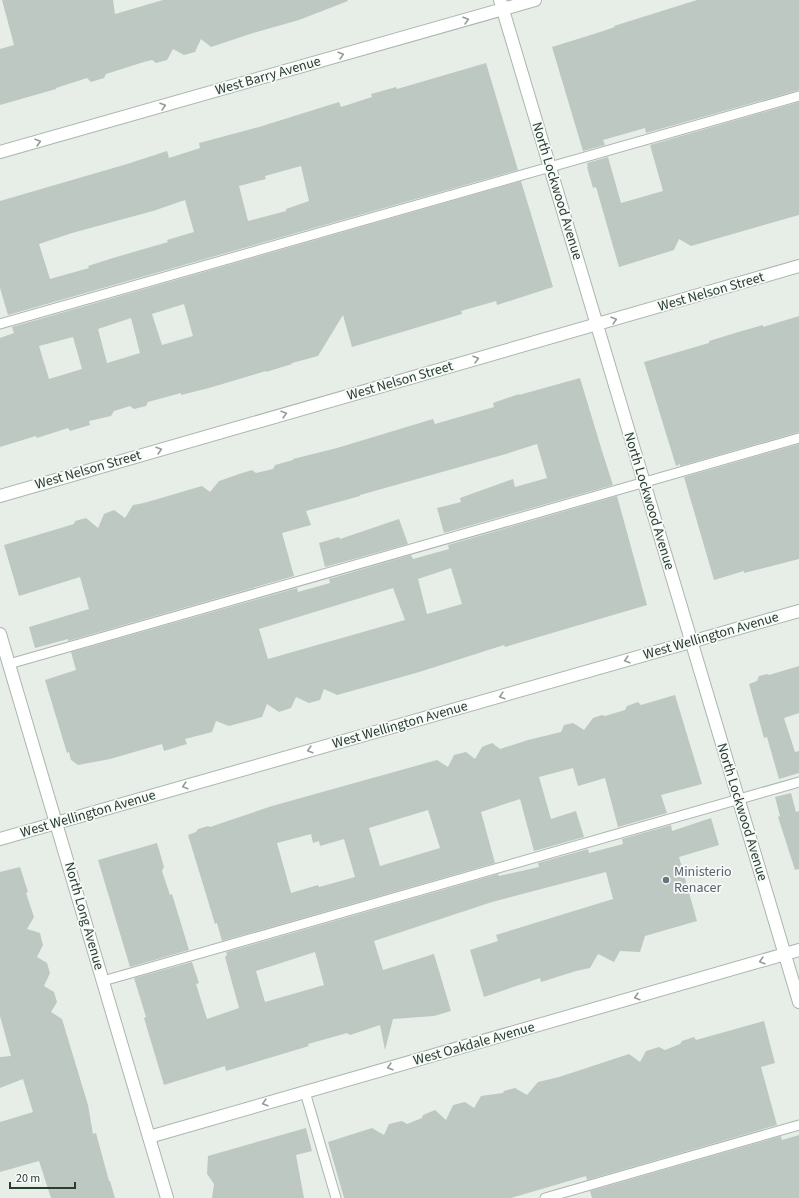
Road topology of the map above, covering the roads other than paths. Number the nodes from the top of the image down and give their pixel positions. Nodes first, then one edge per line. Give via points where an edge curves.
1 (535, 0) edge
2 (501, 5) edge
3 (799, 96) edge
4 (0, 152) edge
5 (550, 167) junction
6 (799, 266) edge
7 (0, 324) edge
8 (597, 325) junction
9 (799, 438) edge
10 (644, 482) junction
11 (0, 496) edge
12 (799, 611) edge
13 (0, 634) edge
14 (692, 642) junction
15 (9, 664) junction
16 (799, 782) edge
17 (738, 799) junction
18 (56, 823) junction
19 (0, 839) edge
20 (799, 950) edge
21 (785, 954) junction
22 (103, 982) junction
23 (799, 1002) edge
24 (305, 1092) junction
25 (799, 1125) edge
26 (149, 1137) junction
27 (167, 1198) edge
28 (336, 1198) edge
29 (545, 1198) edge

1 - 2 street, West Barry Avenue
4 -> 2 street, West Barry Avenue
2 - 5 street, North Lockwood Avenue
3 - 5 lane
5 - 7 lane
5 - 8 street, North Lockwood Avenue
8 -> 6 street, West Nelson Street
8 - 10 street, North Lockwood Avenue
11 -> 8 street, West Nelson Street
9 - 10 lane
10 - 14 street, North Lockwood Avenue
10 - 15 lane
12 - 14 street, West Wellington Avenue
13 - 15 street, North Long Avenue
14 - 17 street, North Lockwood Avenue
14 -> 18 street, West Wellington Avenue
15 - 18 street, North Long Avenue
16 - 17 lane
17 - 21 street, North Lockwood Avenue
17 - 22 lane
18 - 19 street, West Wellington Avenue
18 - 22 street, North Long Avenue
20 - 21 street, West Oakdale Avenue
21 - 23 street, North Lockwood Avenue
21 -> 24 street, West Oakdale Avenue
22 - 26 street, North Long Avenue
24 -> 26 street, West Oakdale Avenue
24 - 28 lane
25 - 29 lane
26 - 27 street, North Long Avenue

